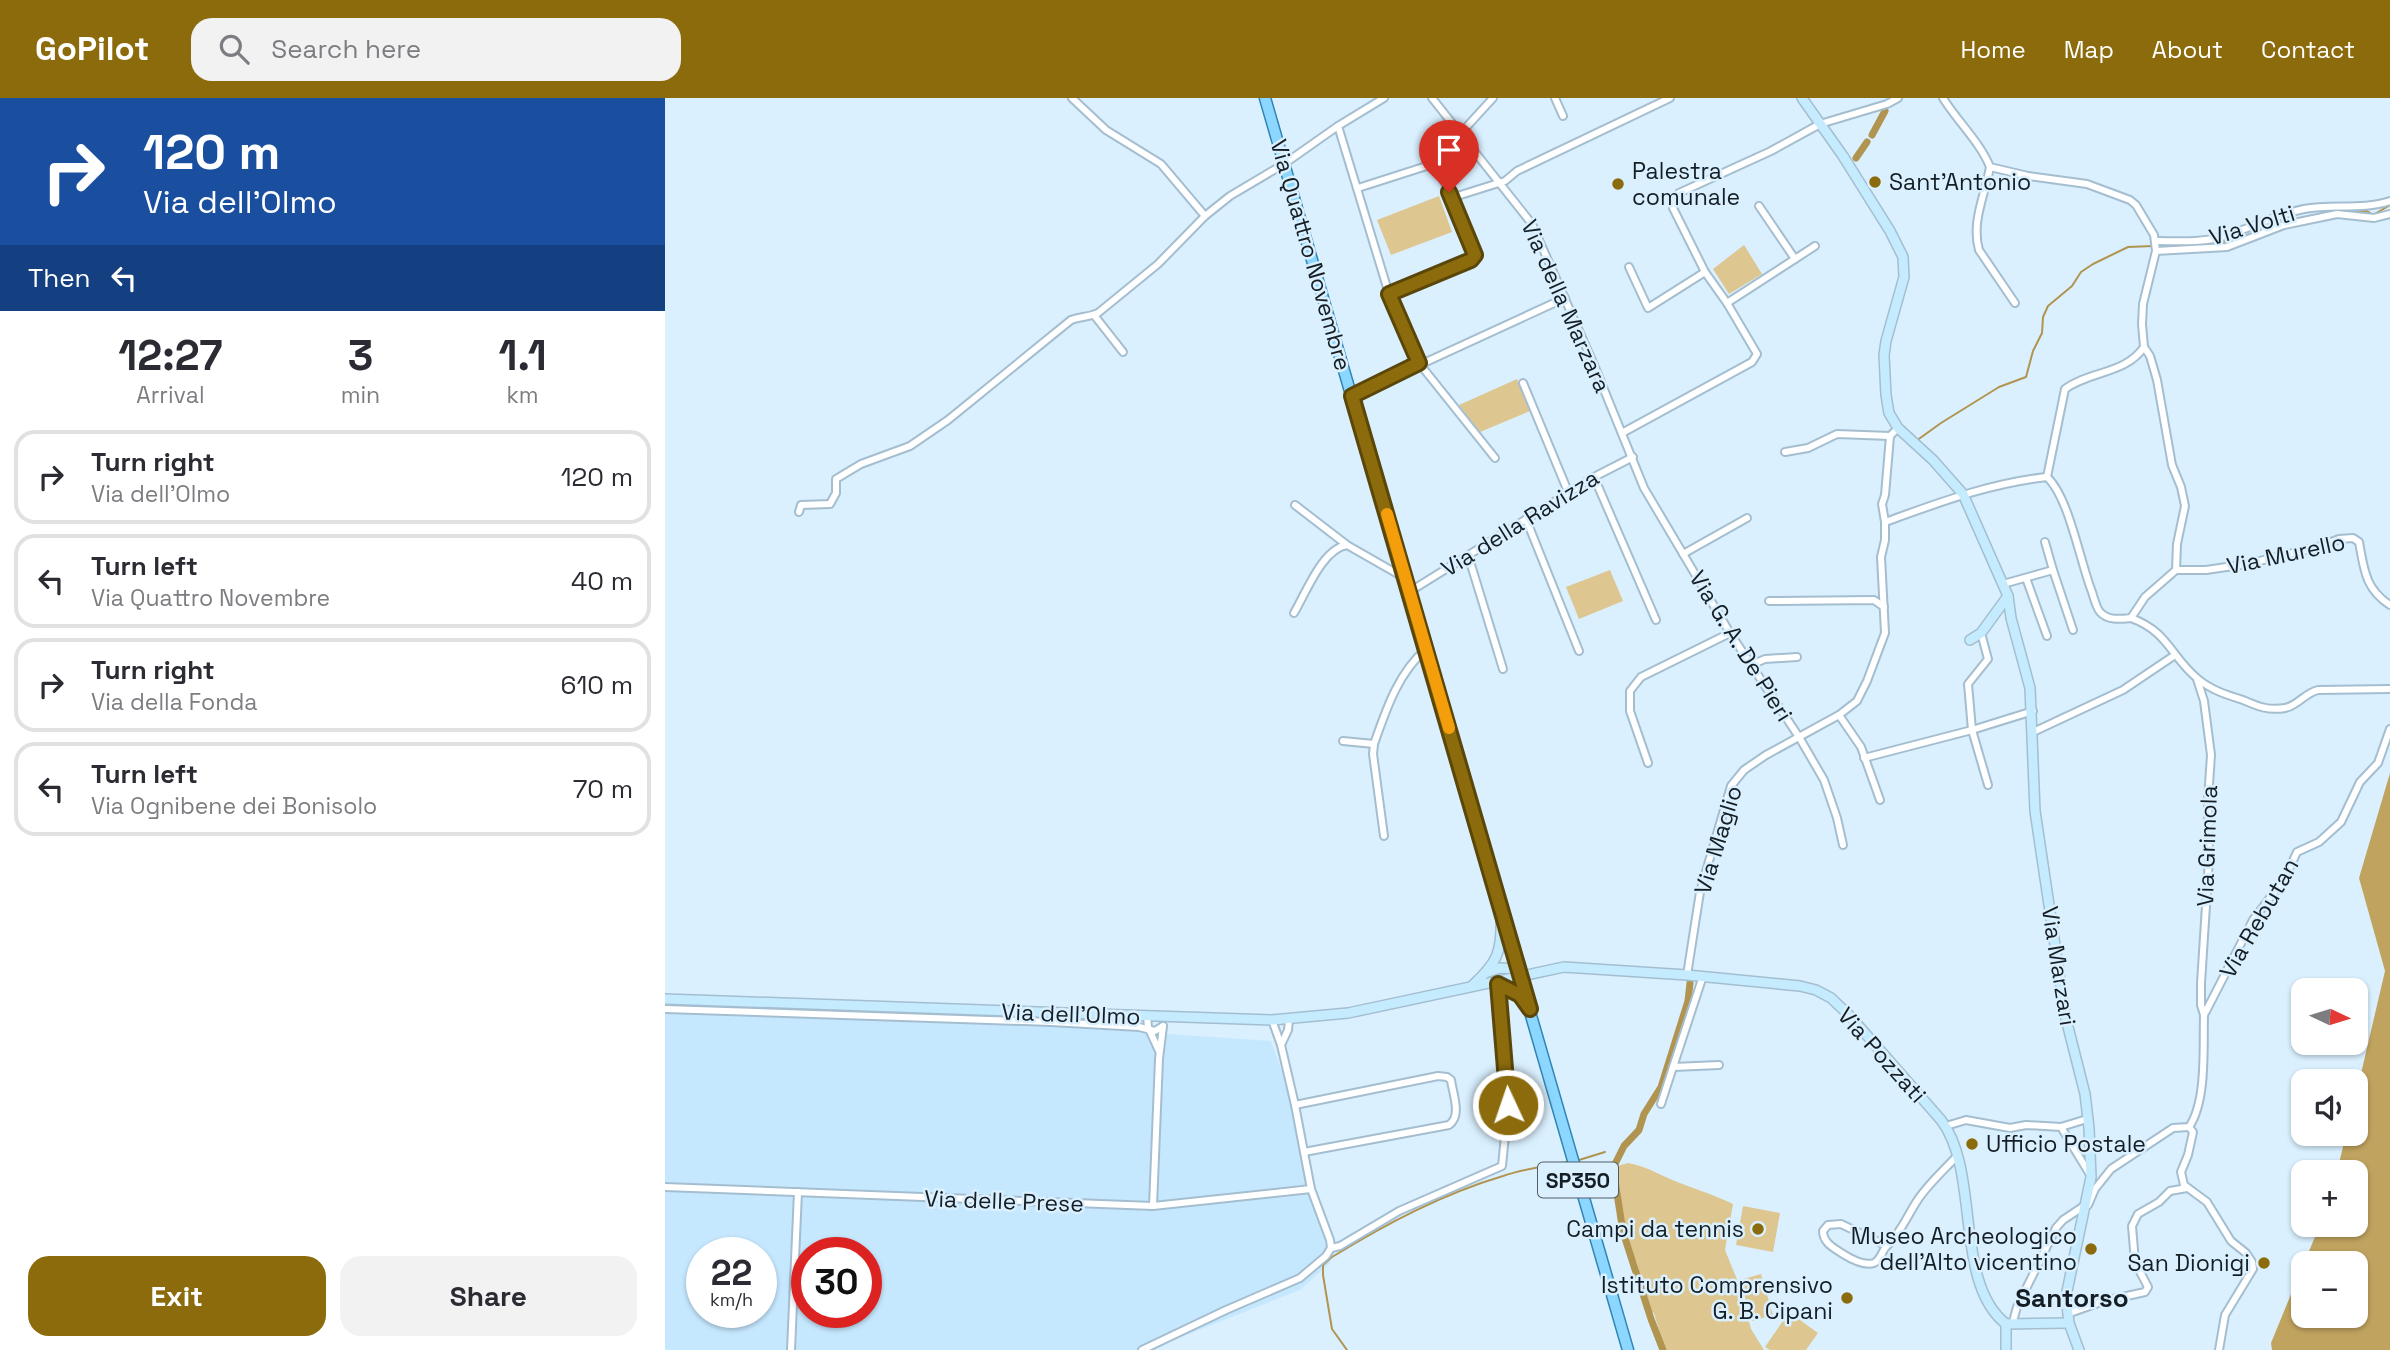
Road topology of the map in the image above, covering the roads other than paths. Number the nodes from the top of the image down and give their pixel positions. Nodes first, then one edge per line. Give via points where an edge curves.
1 (1072, 98) edge
2 (1265, 98) edge
3 (1384, 98) edge
4 (1432, 98) edge
5 (1493, 98) edge
6 (1555, 98) edge
7 (1670, 98) edge
8 (1802, 98) edge
9 (1898, 98) edge
10 (1943, 98) edge
11 (1563, 116) dead end
12 (1820, 124) junction
13 (1338, 126) junction
14 (1461, 134) junction
15 (1284, 164) junction
16 (1990, 167) junction
17 (1501, 183) junction
18 (1358, 188) junction
19 (1451, 198) junction
20 (2390, 201) edge
21 (1759, 206) dead end
22 (2390, 214) edge
23 (1205, 216) junction
24 (2156, 241) junction
25 (1815, 246) dead end
26 (2156, 251) junction
27 (1795, 259) junction
28 (1629, 267) dead end
29 (1705, 272) junction
30 (1389, 294) junction
31 (1565, 298) junction
32 (1727, 303) junction
33 (2015, 303) dead end
34 (1094, 315) junction
35 (2144, 347) junction
36 (1123, 352) dead end
37 (1419, 363) junction
38 (1523, 383) dead end
39 (1352, 396) junction
40 (1898, 428) junction
41 (1622, 433) junction
42 (1890, 436) junction
43 (1785, 452) dead end
44 (1633, 457) junction
45 (1495, 458) dead end
46 (1594, 477) junction
47 (2047, 477) junction
48 (1569, 494) junction
49 (1963, 494) junction
50 (1295, 505) dead end
51 (799, 512) dead end
52 (1747, 518) dead end
53 (1526, 519) junction
54 (1885, 523) junction
55 (2045, 542) dead end
56 (1347, 545) junction
57 (1683, 554) junction
58 (1468, 555) junction
59 (2053, 569) junction
60 (2176, 570) junction
61 (1405, 578) junction
62 (2026, 578) junction
63 (2003, 584) junction
64 (1409, 592) junction
65 (2008, 596) junction
66 (1769, 601) dead end
67 (2390, 605) edge
68 (1884, 607) junction
69 (1294, 613) dead end
70 (2131, 618) junction
71 (1656, 620) dead end
72 (2073, 630) dead end
73 (1730, 633) junction
74 (1981, 633) junction
75 (2047, 636) dead end
76 (1970, 640) dead end
77 (1426, 649) junction
78 (1579, 651) dead end
79 (2175, 655) junction
80 (1797, 657) dead end
81 (1751, 665) junction
82 (1503, 669) dead end
83 (2197, 679) junction
84 (2390, 689) edge
85 (2033, 711) junction
86 (1839, 715) junction
87 (2390, 729) edge
88 (1972, 730) junction
89 (2033, 732) junction
90 (1799, 737) junction
91 (1343, 741) dead end
92 (1374, 744) junction
93 (1864, 758) junction
94 (1648, 763) dead end
95 (1988, 785) dead end
96 (1880, 800) dead end
97 (1384, 836) dead end
98 (1843, 845) dead end
99 (1501, 907) junction
100 (1488, 972) junction
101 (1520, 973) junction
102 (1687, 975) junction
103 (1703, 976) junction
104 (1493, 983) junction
105 (1473, 985) junction
106 (665, 999) edge
107 (799, 1004) junction
108 (866, 1006) junction
109 (665, 1009) edge
110 (1530, 1009) junction
111 (804, 1015) junction
112 (2204, 1015) junction
113 (1147, 1016) junction
114 (857, 1017) junction
115 (1289, 1019) junction
116 (1272, 1020) junction
117 (1163, 1021) junction
118 (1149, 1030) junction
119 (1281, 1045) junction
120 (1159, 1053) junction
121 (1719, 1065) dead end
122 (1673, 1067) junction
123 (1661, 1104) dead end
124 (1295, 1105) junction
125 (2087, 1119) junction
126 (1946, 1126) junction
127 (2061, 1127) junction
128 (2189, 1127) junction
129 (1304, 1152) junction
130 (1957, 1156) junction
131 (2091, 1177) junction
132 (665, 1187) edge
133 (2188, 1188) junction
134 (1311, 1189) junction
135 (797, 1192) junction
136 (1153, 1206) junction
137 (2084, 1206) junction
138 (2081, 1223) junction
139 (1887, 1246) junction
140 (1331, 1248) junction
141 (2068, 1319) junction
142 (2009, 1325) junction
143 (791, 1350) edge
144 (1142, 1350) edge
145 (1629, 1350) edge
146 (2006, 1350) edge
147 (2080, 1350) edge
148 (2218, 1350) edge

1 - 23 street via 1106,130 1161,164
2 - 15 main road, Via Quattro Novembre / SP350
3 - 13 street
4 - 14 street, Via della Marzara
5 - 14 street
6 - 11 street
7 - 17 street via 1524,167
8 - 12 street
9 - 12 street
10 - 16 street
12 - 29 street via 1674,198 1673,208
12 - 40 street via 1903,257 1904,277 1884,355 1889,413
13 - 15 street
13 - 18 street
14 - 17 street, Via della Marzara
15 - 23 street
15 - 39 main road, Via Quattro Novembre / SP350
16 - 24 street via 2087,184 2130,200
16 - 33 street via 1976,240
17 - 19 street
17 - 31 street, Via della Marzara via 1532,224
18 - 19 street via 1436,163
18 - 30 street
19 - 30 street via 1475,255
20 - 24 street, Via Volti via 2281,214 2208,240
21 - 27 street
22 - 26 street, Via Volti via 2374,218 2337,214 2284,225 2227,247
23 - 34 street via 1158,264
24 - 26 street
25 - 27 street
26 - 35 street via 2143,304
27 - 32 street
28 - 29 street via 1649,308
29 - 32 street
30 - 37 street
31 - 37 street
31 - 41 street, Via della Marzara
32 - 41 street via 1756,350 1755,359
34 - 36 street
34 - 51 street via 1071,320 910,446 836,479 836,494 830,504 801,505
35 - 47 street via 2119,367 2065,389
35 - 60 street via 2157,380 2172,465 2185,506
37 - 39 street
37 - 45 street
38 - 48 street
39 - 61 main road, Via Quattro Novembre / SP350
40 - 42 street
40 - 49 street
41 - 44 street, Via della Marzara
42 - 43 street via 1837,433 1808,448
42 - 54 street, Via Maglio via 1882,503
44 - 46 street, Via della Ravizza
44 - 57 street, Via G. A. De Pieri via 1644,488
46 - 48 street, Via della Ravizza
46 - 71 street
47 - 49 street
47 - 70 street via 2061,497 2100,612
48 - 53 street, Via della Ravizza
49 - 54 street
49 - 63 street, Via Marzari
50 - 56 street
52 - 57 street, Via G. A. De Pieri
53 - 58 street, Via della Ravizza
53 - 78 street
54 - 68 street, Via Maglio via 1881,556
55 - 59 street
56 - 61 street
56 - 69 street via 1328,555
57 - 73 street, Via G. A. De Pieri
58 - 64 street, Via della Ravizza
58 - 82 street
59 - 62 street
59 - 72 street
60 - 67 street, Via Murello via 2247,564 2353,538 2359,542 2361,562 2376,596
60 - 70 street via 2145,597
61 - 64 main road, Via Quattro Novembre / SP350
62 - 63 street
62 - 75 street
63 - 65 street, Via Marzari
64 - 77 main road, Via Quattro Novembre / SP350
65 - 74 street
65 - 85 street, Via Marzari
66 - 68 street via 1874,600
68 - 86 street, Via Maglio via 1885,633 1867,681 1857,701
70 - 79 street via 2166,640
73 - 81 street, Via G. A. De Pieri
73 - 94 street via 1641,677 1630,691 1630,711
74 - 76 street
74 - 88 street via 1988,659 1968,684
77 - 92 street via 1411,662 1394,692
77 - 99 main road, Via Quattro Novembre / SP350
79 - 83 street
79 - 89 street via 2123,690
80 - 81 street via 1765,659
81 - 90 street, Via G. A. De Pieri
83 - 84 street via 2213,690 2264,709 2288,708 2318,690
83 - 112 street, Via Grimola via 2211,755 2201,983
85 - 88 street
85 - 89 street, Via Marzari
86 - 90 street, Via Maglio
86 - 93 street
87 - 112 street, Via Rebutan via 2378,763 2360,782 2340,822 2319,842 2297,852 2285,878 2253,920
88 - 93 street
88 - 95 street
89 - 125 street, Via Marzari via 2035,811 2066,1018
90 - 98 street, Via G. A. De Pieri via 1824,780
90 - 102 street, Via Maglio via 1744,769 1731,786 1700,892
91 - 92 street
92 - 97 street
93 - 96 street
99 - 100 street, Via dell'Olmo via 1501,947
99 - 101 main road, Via Quattro Novembre / SP350
100 - 101 street via 1500,968
100 - 105 street, Via dell'Olmo
101 - 102 street, Via Pozzati via 1564,967
101 - 104 street, Via dell'Olmo
101 - 110 main road, SP350
102 - 103 street, Via Pozzati
103 - 122 street
103 - 126 street, Via Pozzati via 1800,986 1831,998
104 - 105 street, Via dell'Olmo
104 - 110 street via 1520,995
104 - 140 street via 1508,1105 1502,1166 1399,1211
105 - 115 street, Via dell'Olmo via 1348,1013
106 - 107 street, Via dell'Olmo
107 - 108 street, Via dell'Olmo
107 - 111 street
108 - 113 street, Via dell'Olmo
108 - 114 street
109 - 111 street, Via dell'Olmo
110 - 145 main road, SP350
111 - 114 street, Via dell'Olmo
112 - 128 street, Via Grimola via 2202,1093
113 - 117 street, Via dell'Olmo
113 - 118 street
114 - 118 street, Via dell'Olmo via 1051,1022
115 - 116 street, Via dell'Olmo
115 - 119 street
116 - 117 street, Via dell'Olmo
116 - 119 street
117 - 118 street via 1157,1031
117 - 120 street
118 - 120 street
119 - 124 street
120 - 136 street
121 - 122 street
122 - 123 street
124 - 129 street
124 - 129 street via 1438,1076 1451,1080 1457,1115 1449,1125
125 - 127 street
125 - 131 street, Via Marzari
126 - 127 street via 1966,1120 2010,1128
126 - 130 street, Via Pozzati
127 - 131 street
128 - 133 street, Via Grimola via 2193,1132 2181,1172
128 - 138 street via 2173,1128 2111,1169 2095,1189
129 - 134 street
130 - 139 street via 1917,1201
130 - 142 street, Via Pozzati via 1976,1270 1995,1316
131 - 137 street, Via Marzari
132 - 135 street, Via delle Prese
133 - 141 street via 2170,1191 2138,1214 2132,1226 2136,1262 2148,1287 2145,1292 2103,1301
133 - 148 street via 2207,1202 2231,1241 2252,1262 2253,1269 2225,1315
134 - 136 street, Via delle Prese
134 - 140 street
135 - 136 street, Via delle Prese
135 - 143 street
137 - 138 street, Via Marzari
137 - 142 street via 2056,1228
138 - 141 street, Via Marzari via 2068,1283
139 - 139 street via 1840,1224 1828,1224 1823,1231 1831,1246 1864,1263 1874,1263
140 - 144 street via 1300,1279
141 - 142 street
141 - 147 street
142 - 146 street

